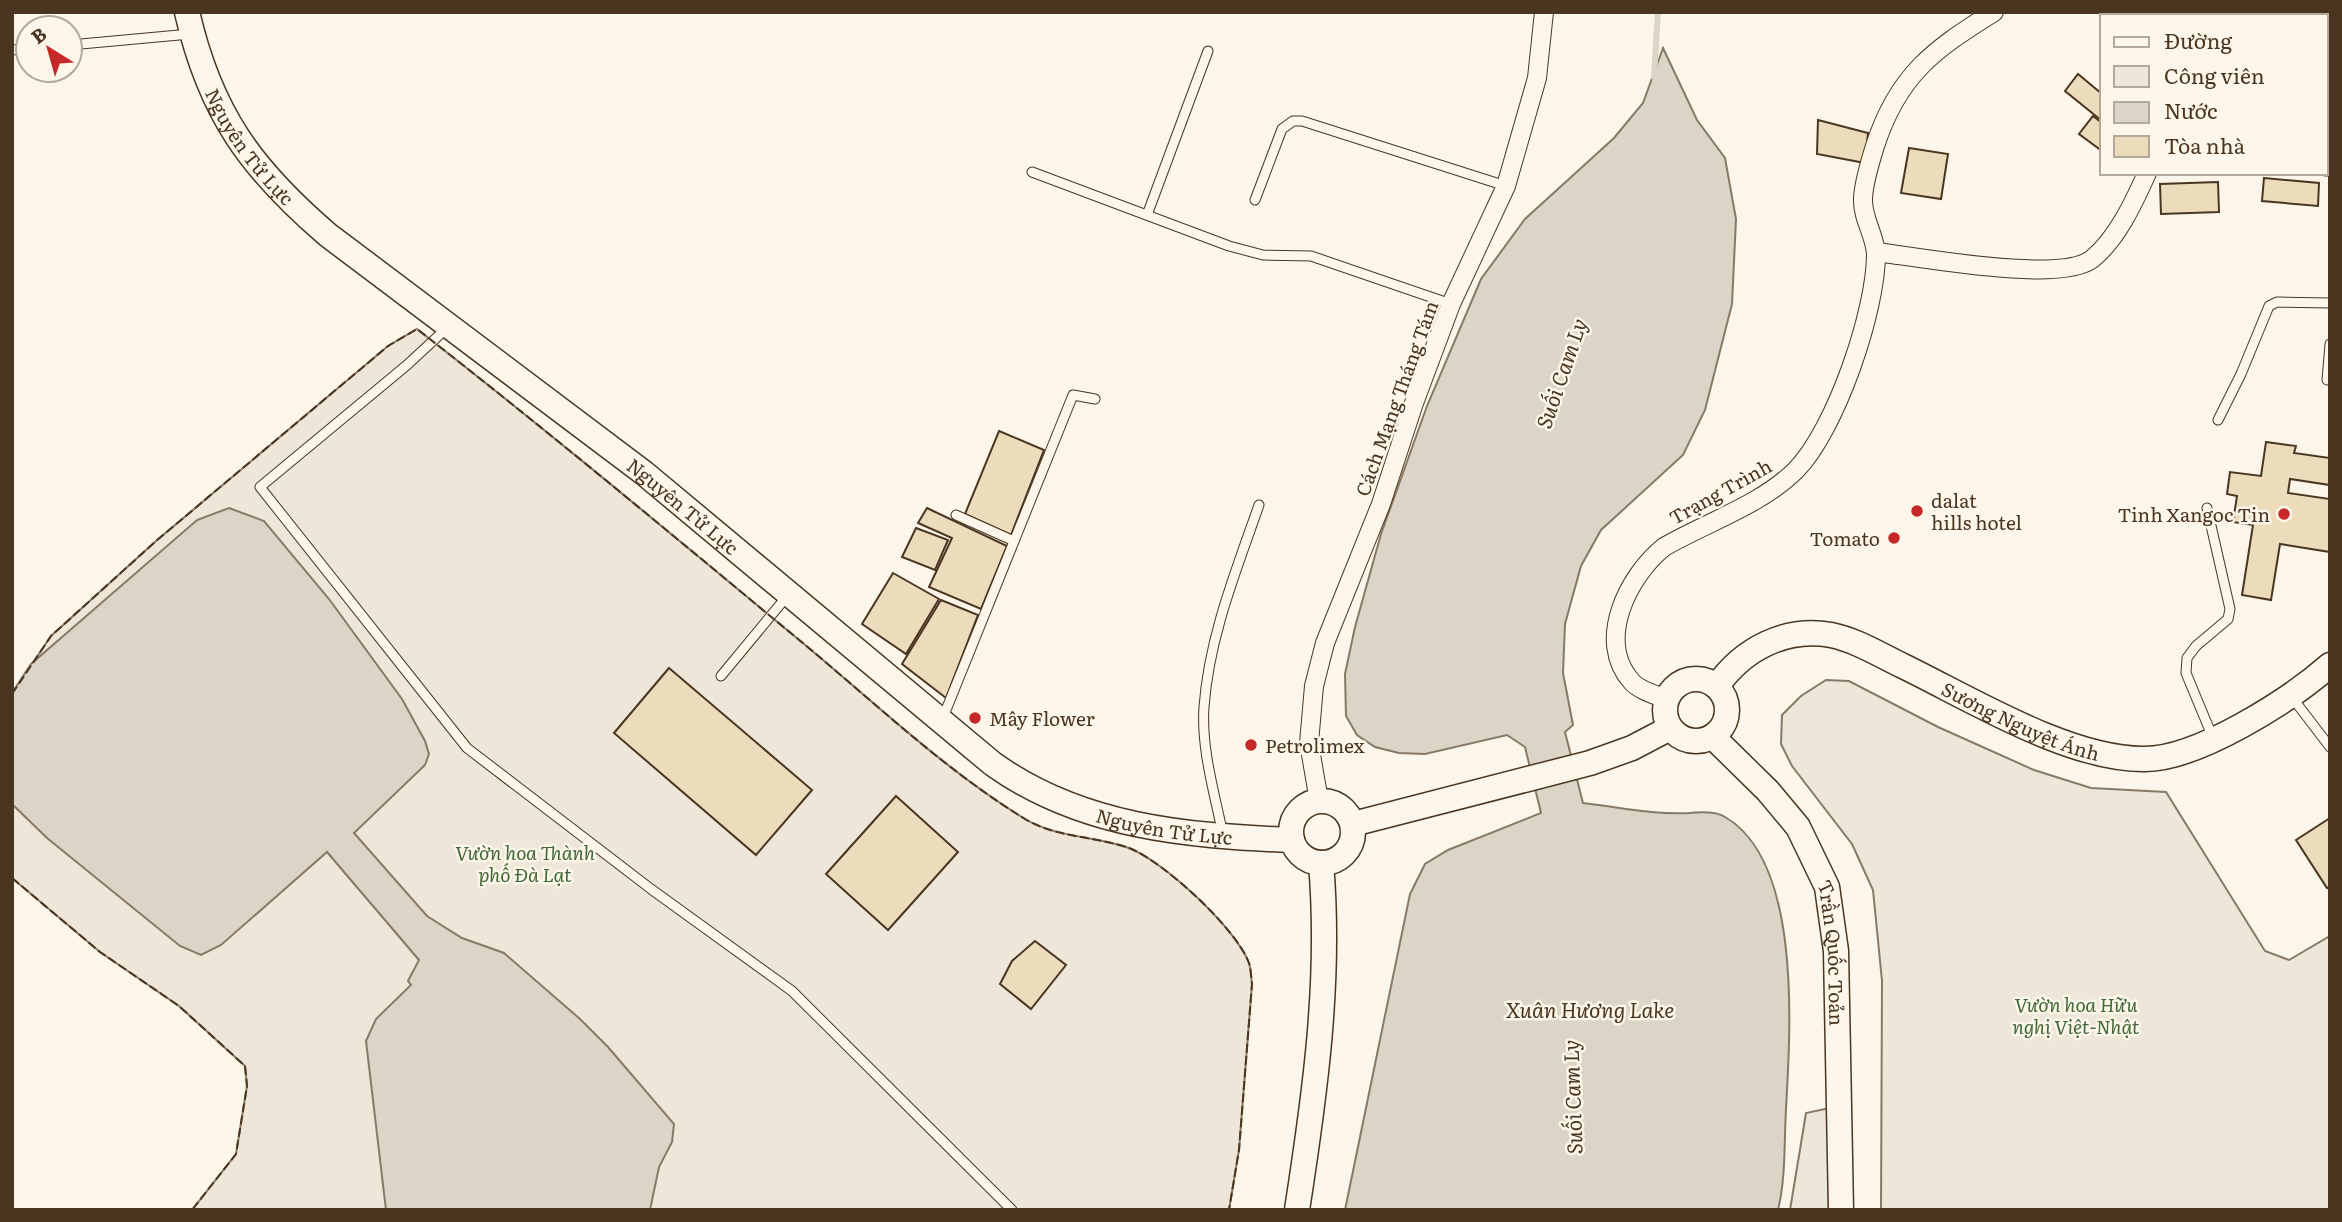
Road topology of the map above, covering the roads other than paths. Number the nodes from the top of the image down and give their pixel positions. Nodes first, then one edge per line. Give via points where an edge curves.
1 (1544, 12) edge
2 (1994, 12) edge
3 (189, 23) edge
4 (84, 42) edge
5 (1208, 51) dead end
6 (1032, 172) dead end
7 (2146, 175) edge
8 (1506, 186) junction
9 (1255, 200) dead end
10 (1147, 215) junction
11 (1876, 252) junction
12 (2330, 303) edge
13 (1451, 304) junction
14 (448, 326) junction
15 (2330, 344) edge
16 (2327, 380) dead end
17 (1095, 399) dead end
18 (2218, 420) dead end
19 (1259, 505) dead end
20 (2207, 508) dead end
21 (956, 515) dead end
22 (1014, 541) junction
23 (789, 593) junction
24 (2330, 665) edge
25 (721, 677) dead end
26 (1717, 686) junction
27 (2290, 695) junction
28 (1666, 699) junction
29 (941, 722) junction
30 (1670, 728) junction
31 (1713, 737) junction
32 (2214, 739) junction
33 (2330, 747) edge
34 (1319, 801) junction
35 (1353, 824) junction
36 (1223, 837) junction
37 (1292, 840) junction
38 (1321, 863) junction
39 (1012, 1210) edge
40 (1297, 1210) edge
41 (1841, 1210) edge

1 - 8 street, Cách Mạng Tháng Tám via 1537,78
2 - 11 street, Trạng Trình via 1932,52 1891,104 1871,156 1863,197
3 - 4 lane
3 - 14 main road, Nguyên Tử Lực via 227,124 281,195
5 - 10 lane
6 - 10 lane
7 - 11 street via 2103,248 2078,266 2014,268
8 - 9 lane via 1293,121 1282,129
8 - 13 street, Cách Mạng Tháng Tám
10 - 13 lane via 1263,255 1311,256
11 - 28 street, Trạng Trình via 1870,303 1847,380 1812,451 1782,482 1664,547 1637,575 1615,627 1614,648 1633,684
12 - 18 lane via 2277,302 2269,306
13 - 34 street, Cách Mạng Tháng Tám via 1381,504 1325,643 1314,686 1309,743
14 - 23 main road, Nguyên Tử Lực via 644,473
14 - 39 lane via 260,487 467,748 792,991
15 - 16 lane
17 - 22 lane via 1073,395
19 - 36 lane via 1226,598 1204,709
20 - 32 lane via 2230,608 2228,620 2187,658 2186,673
21 - 22 lane
22 - 29 lane
23 - 25 lane
23 - 29 main road, Nguyên Tử Lực
24 - 27 main road, Sương Nguyệt Ánh
26 - 28 main road via 1701,679 1684,681
26 - 31 main road via 1728,712
26 - 32 main road, Sương Nguyệt Ánh via 1737,662 1764,644 1795,635 1830,635 1862,646 2032,729 2097,754 2146,760
27 - 32 main road, Sương Nguyệt Ánh
27 - 33 lane
28 - 30 main road
29 - 36 main road, Nguyên Tử Lực via 1020,783 1054,800 1093,814
30 - 31 main road via 1684,740
30 - 35 main road via 1590,763
31 - 41 main road, Trần Quốc Toản via 1798,827 1827,887 1836,951
34 - 35 main road via 1343,807
34 - 37 main road via 1297,814
35 - 38 main road via 1347,852
36 - 37 main road, Nguyên Tử Lực
37 - 38 main road via 1303,857
38 - 40 main road via 1323,1022

